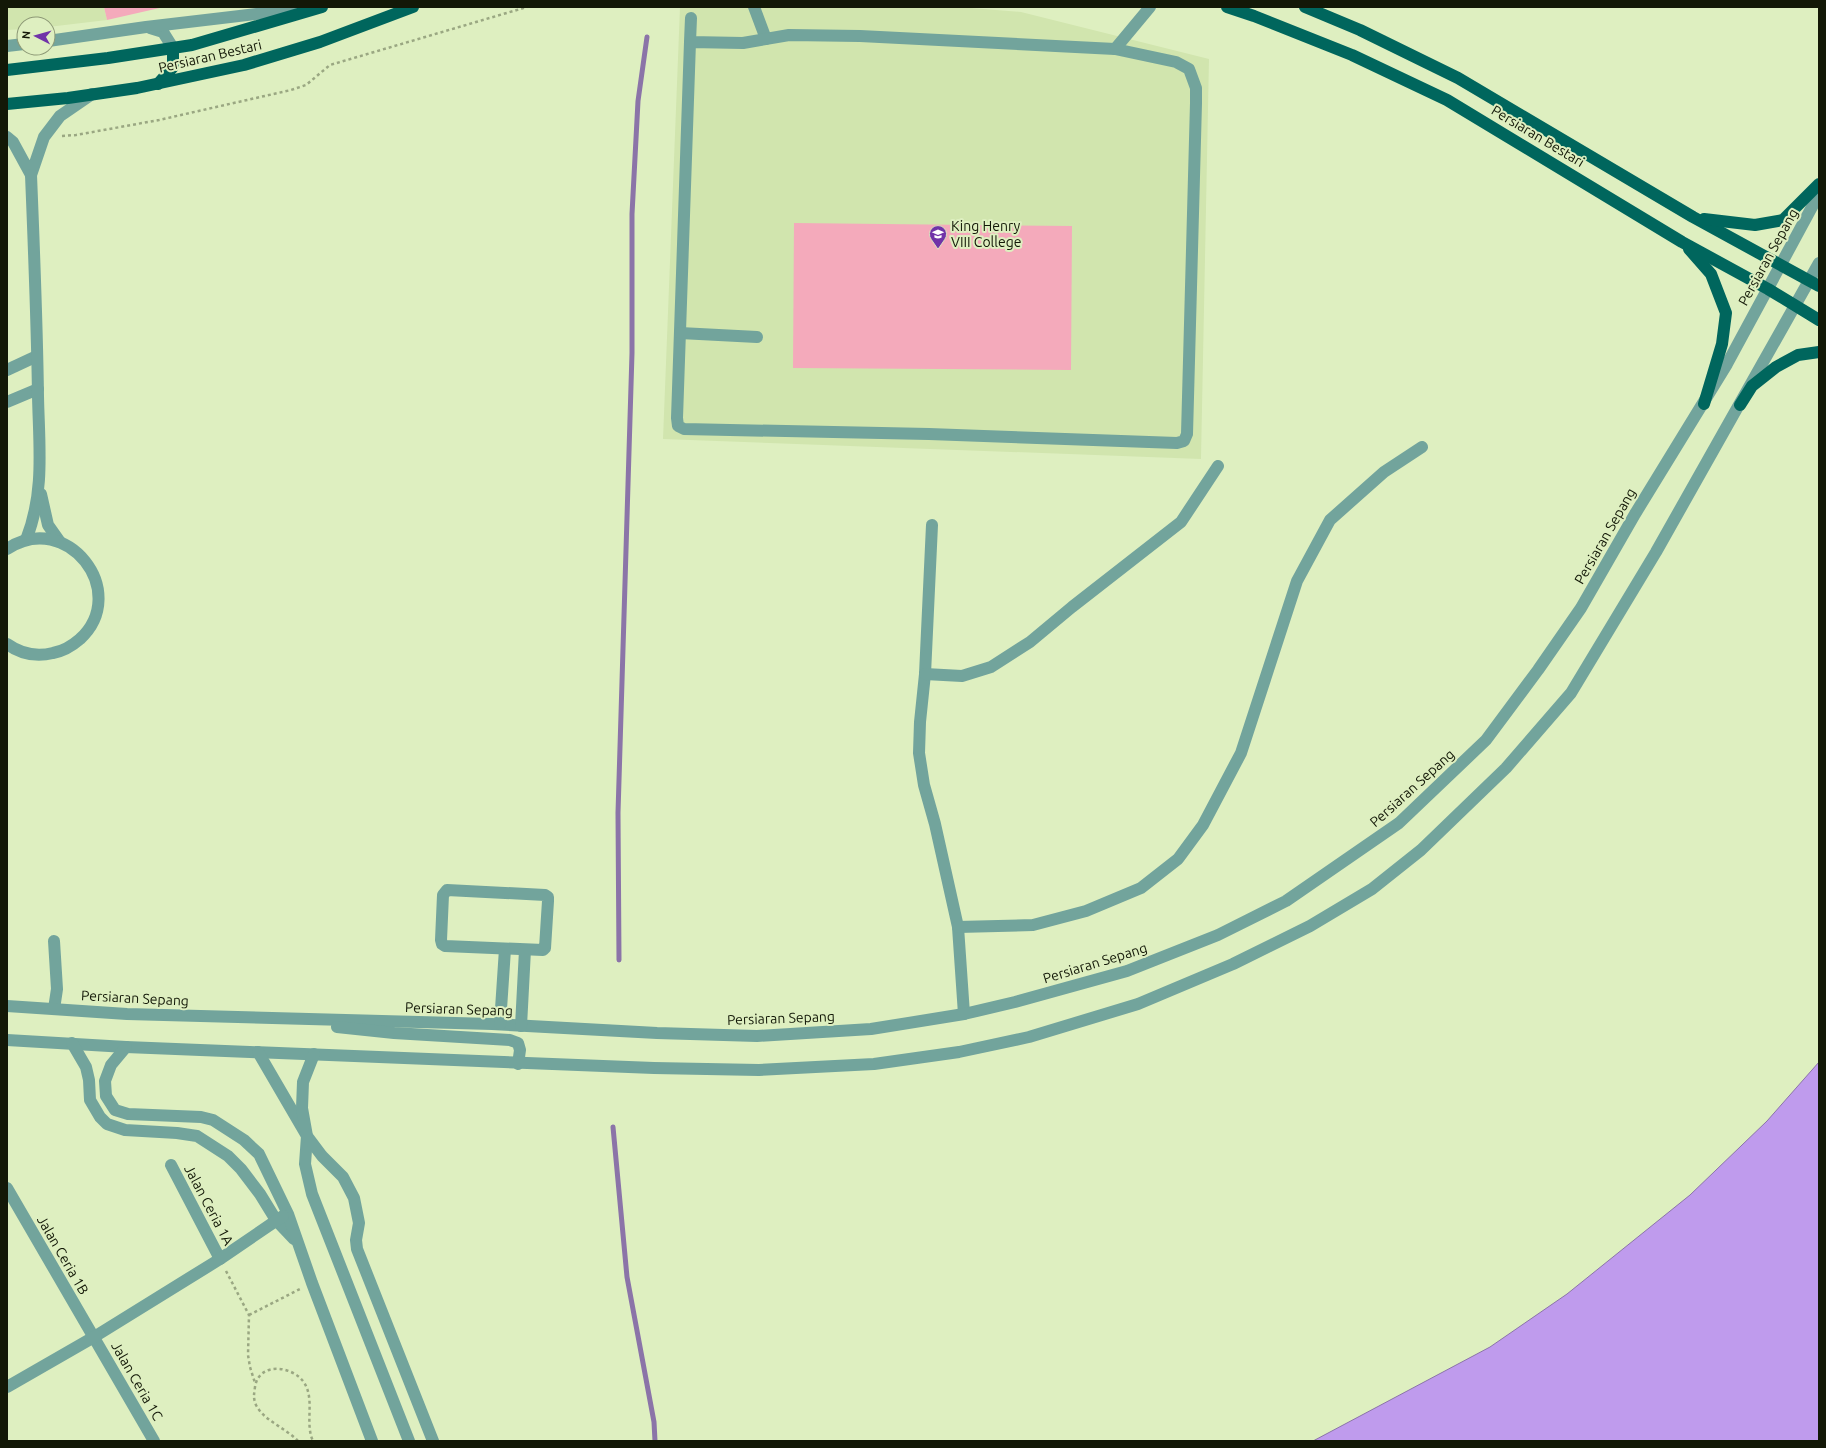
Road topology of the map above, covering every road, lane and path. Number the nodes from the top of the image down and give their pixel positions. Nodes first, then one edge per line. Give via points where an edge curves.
1 (322, 7) edge
2 (413, 7) edge
3 (527, 7) edge
4 (754, 7) edge
5 (1150, 7) edge
6 (1227, 7) edge
7 (1305, 7) edge
8 (304, 13) junction
9 (691, 18) dead end
10 (146, 27) junction
11 (766, 39) junction
12 (56, 40) edge
13 (690, 42) junction
14 (173, 48) junction
15 (1115, 49) junction
16 (7, 70) edge
17 (158, 84) junction
18 (92, 94) junction
19 (7, 104) edge
20 (7, 137) edge
21 (44, 137) junction
22 (31, 175) junction
23 (1819, 184) edge
24 (1819, 194) edge
25 (1693, 217) junction
26 (1682, 242) junction
27 (1782, 264) junction
28 (1819, 264) edge
29 (1814, 283) edge
30 (1768, 289) junction
31 (1796, 306) junction
32 (1819, 320) edge
33 (680, 332) junction
34 (757, 337) dead end
35 (1819, 352) edge
36 (37, 356) junction
37 (7, 370) edge
38 (38, 390) junction
39 (7, 402) edge
40 (1704, 404) junction
41 (1740, 405) junction
42 (1422, 447) dead end
43 (1218, 466) dead end
44 (40, 489) junction
45 (932, 525) dead end
46 (26, 540) junction
47 (60, 542) junction
48 (7, 549) edge
49 (7, 644) edge
50 (925, 674) junction
51 (958, 927) junction
52 (54, 941) dead end
53 (505, 949) junction
54 (525, 950) junction
55 (7, 1006) edge
56 (54, 1009) junction
57 (964, 1014) junction
58 (263, 1018) junction
59 (500, 1024) junction
60 (521, 1026) junction
61 (7, 1040) edge
62 (72, 1043) junction
63 (126, 1047) junction
64 (258, 1052) junction
65 (314, 1054) junction
66 (518, 1064) junction
67 (307, 1136) junction
68 (171, 1165) dead end
69 (7, 1188) edge
70 (288, 1214) junction
71 (276, 1220) junction
72 (297, 1243) junction
73 (220, 1259) junction
74 (312, 1283) junction
75 (249, 1315) junction
76 (94, 1337) junction
77 (256, 1383) junction
78 (7, 1386) edge
79 (154, 1441) edge
80 (298, 1441) edge
81 (313, 1441) edge
82 (372, 1441) edge
83 (409, 1441) edge
84 (433, 1441) edge

1 - 8 main road, Persiaran Bestari
2 - 17 main road, Persiaran Bestari via 305,47 244,65
3 - 21 path via 330,65 306,85 291,90 158,120 76,135
4 - 11 street
5 - 15 street
6 - 26 main road, Persiaran Bestari via 1352,55 1447,100
7 - 25 main road, Persiaran Bestari via 1360,30 1458,78
8 - 10 street via 274,12
8 - 14 main road, Persiaran Bestari via 192,45
9 - 13 street
10 - 12 street
10 - 14 street via 163,32
11 - 13 street via 743,43
11 - 15 street via 789,35 860,36
13 - 33 street
14 - 16 main road, Persiaran Bestari
14 - 17 main road via 173,67
15 - 33 street via 1176,62 1189,69 1196,88 1187,434 1184,441 1177,443 684,429 678,426 677,418
17 - 18 main road, Persiaran Bestari
18 - 19 main road, Persiaran Bestari
18 - 21 street via 60,116
20 - 22 street via 13,142
21 - 22 street
22 - 36 street
23 - 25 main road via 1783,220 1755,225
24 - 27 street, Persiaran Sepang
25 - 27 main road, Persiaran Bestari
26 - 30 main road, Persiaran Bestari
26 - 40 main road via 1711,274 1726,313 1722,344
27 - 29 main road, Persiaran Bestari
27 - 30 street, Persiaran Sepang
28 - 29 street
29 - 31 street
30 - 31 main road, Persiaran Bestari
30 - 40 street, Persiaran Sepang
31 - 32 main road, Persiaran Bestari
31 - 41 street
33 - 34 street
35 - 41 main road via 1798,355 1776,366 1752,386
36 - 37 street
36 - 38 street
38 - 39 street
38 - 44 street
40 - 57 street, Persiaran Sepang via 1635,514 1581,608 1538,670 1486,740 1399,823 1286,900 1218,935 1127,971
41 - 66 street via 1571,693 1506,768 1421,850 1372,889 1310,926 1233,964 1138,1004 1029,1037 959,1052 874,1064 759,1070
42 - 51 street via 1384,472 1330,520 1297,581 1241,753 1203,824 1178,859 1141,888 1086,911 1033,925
43 - 50 street via 1181,522 1030,642 991,667 962,676
44 - 46 street
44 - 47 street via 48,525
45 - 50 street
46 - 47 street via 40,538
46 - 48 street
47 - 49 street via 85,560 93,574 98,589 98,605 93,621 85,634 73,645 59,652 44,655 28,654
50 - 51 street via 919,753 924,785
51 - 57 street
52 - 56 street
53 - 54 street
53 - 54 street via 442,944 444,892 447,890 548,897 546,948
53 - 59 street
54 - 60 street
55 - 56 street, Persiaran Sepang
56 - 58 street, Persiaran Sepang
57 - 60 street, Persiaran Sepang via 871,1029 757,1036
58 - 59 street, Persiaran Sepang
58 - 66 street via 394,1033 510,1040 518,1043
59 - 60 street, Persiaran Sepang
61 - 62 street
62 - 63 street
62 - 71 street via 86,1067 90,1100 106,1124 125,1130 197,1136 228,1156 241,1169
63 - 64 street
63 - 70 street via 111,1065 105,1081 106,1096 115,1110 128,1114 201,1117 223,1126 260,1154
64 - 65 street
64 - 67 street
65 - 66 street
65 - 67 street via 303,1082 302,1108
67 - 83 street via 305,1164 312,1194
67 - 84 street via 343,1177 354,1198 359,1223 357,1249
68 - 73 street, Jalan Ceria 1A
69 - 76 street, Jalan Ceria 1B
70 - 71 street
70 - 72 street
71 - 72 street
71 - 73 street
72 - 74 street
73 - 75 path
73 - 76 street
74 - 75 path
74 - 82 street
75 - 77 path via 248,1355
76 - 78 street
76 - 79 street, Jalan Ceria 1C
77 - 80 path via 253,1396 257,1406 264,1415
77 - 81 path via 261,1373 268,1369 281,1369 300,1377 307,1387 308,1421

